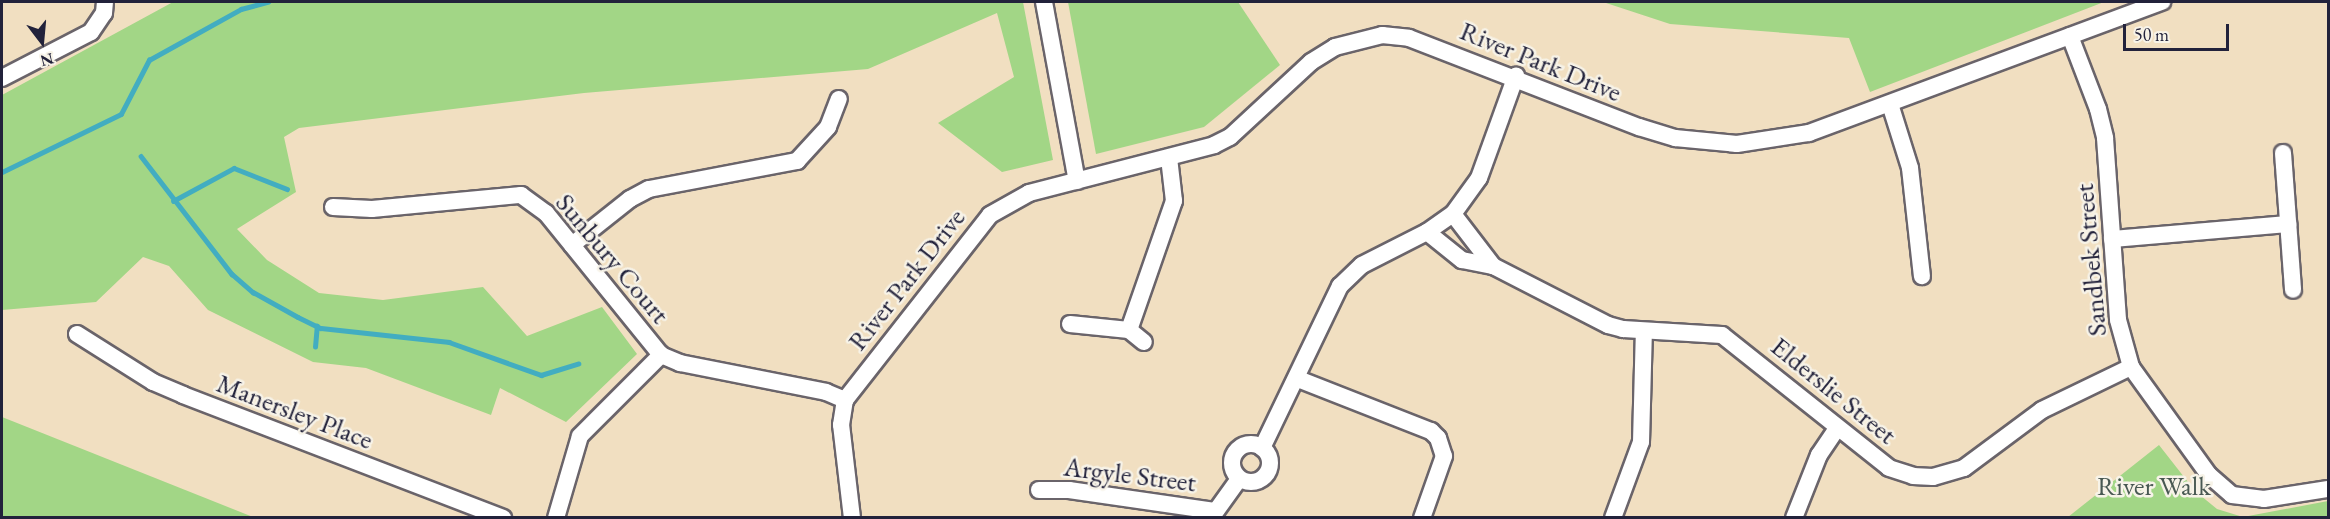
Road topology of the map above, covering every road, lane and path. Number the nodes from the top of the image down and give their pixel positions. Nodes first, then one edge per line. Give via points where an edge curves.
1 (105, 2) edge
2 (1044, 2) edge
3 (2162, 2) edge
4 (2070, 36) junction
5 (1516, 76) junction
6 (2, 78) edge
7 (839, 99) dead end
8 (1890, 104) junction
9 (2283, 153) dead end
10 (1169, 158) junction
11 (1077, 180) junction
12 (333, 207) dead end
13 (1453, 214) junction
14 (2288, 224) junction
15 (1427, 232) junction
16 (2112, 238) junction
17 (572, 245) junction
18 (1493, 266) junction
19 (1922, 276) dead end
20 (2293, 290) dead end
21 (1070, 324) dead end
22 (1129, 330) junction
23 (1644, 331) junction
24 (77, 334) dead end
25 (1144, 342) dead end
26 (662, 355) junction
27 (2131, 367) junction
28 (1298, 379) junction
29 (845, 400) junction
30 (1837, 428) junction
31 (1262, 448) junction
32 (1239, 479) junction
33 (2328, 489) edge
34 (1039, 490) dead end
35 (1212, 514) edge
36 (503, 518) edge
37 (556, 518) edge
38 (852, 518) edge
39 (1422, 518) edge
40 (1613, 518) edge
41 (1794, 518) edge

1 - 6 street via 104,13 91,32
2 - 11 street
3 - 4 street, River Park Drive
4 - 8 street, River Park Drive
4 - 16 street, Sandbek Street via 2102,125
5 - 8 street, River Park Drive via 1639,127 1708,143 1780,140
5 - 10 street, River Park Drive via 1408,38 1357,38 1311,62 1230,137
5 - 13 street via 1479,178
7 - 17 street via 828,127 797,161 648,189
8 - 19 street via 1910,168
9 - 14 street
10 - 11 street, River Park Drive
10 - 22 street via 1174,201
11 - 29 street, River Park Drive via 1029,193 990,215
12 - 17 street, Sunbury Court via 372,209 521,195 546,213
13 - 15 street
13 - 18 street, Elderslie Street
14 - 16 street
14 - 20 street
15 - 18 street, Elderslie Street via 1462,260
15 - 28 street via 1362,265 1344,280 1330,303
16 - 27 street, Sandbek Street via 2118,320
17 - 26 street, Sunbury Court
18 - 23 street, Elderslie Street via 1608,325
21 - 22 street
22 - 25 street
23 - 30 street, Elderslie Street via 1722,335
23 - 40 street via 1641,442
24 - 36 street, Manersley Place via 153,382 183,395
26 - 29 street, Sunbury Court via 680,363 826,392
26 - 37 street via 580,436
27 - 30 street, Elderslie Street via 2061,399 1978,460 1949,474 1913,476 1889,468
27 - 33 street, Sandbek Street via 2209,475 2232,495 2264,499
28 - 31 street
28 - 39 street via 1431,431 1438,438 1444,456
29 - 38 street via 842,425
30 - 41 street via 1819,455
31 - 32 street via 1246,445 1237,450 1231,465
31 - 32 street via 1269,456 1268,472 1255,482
32 - 35 street
34 - 35 street, Argyle Street via 1069,490

